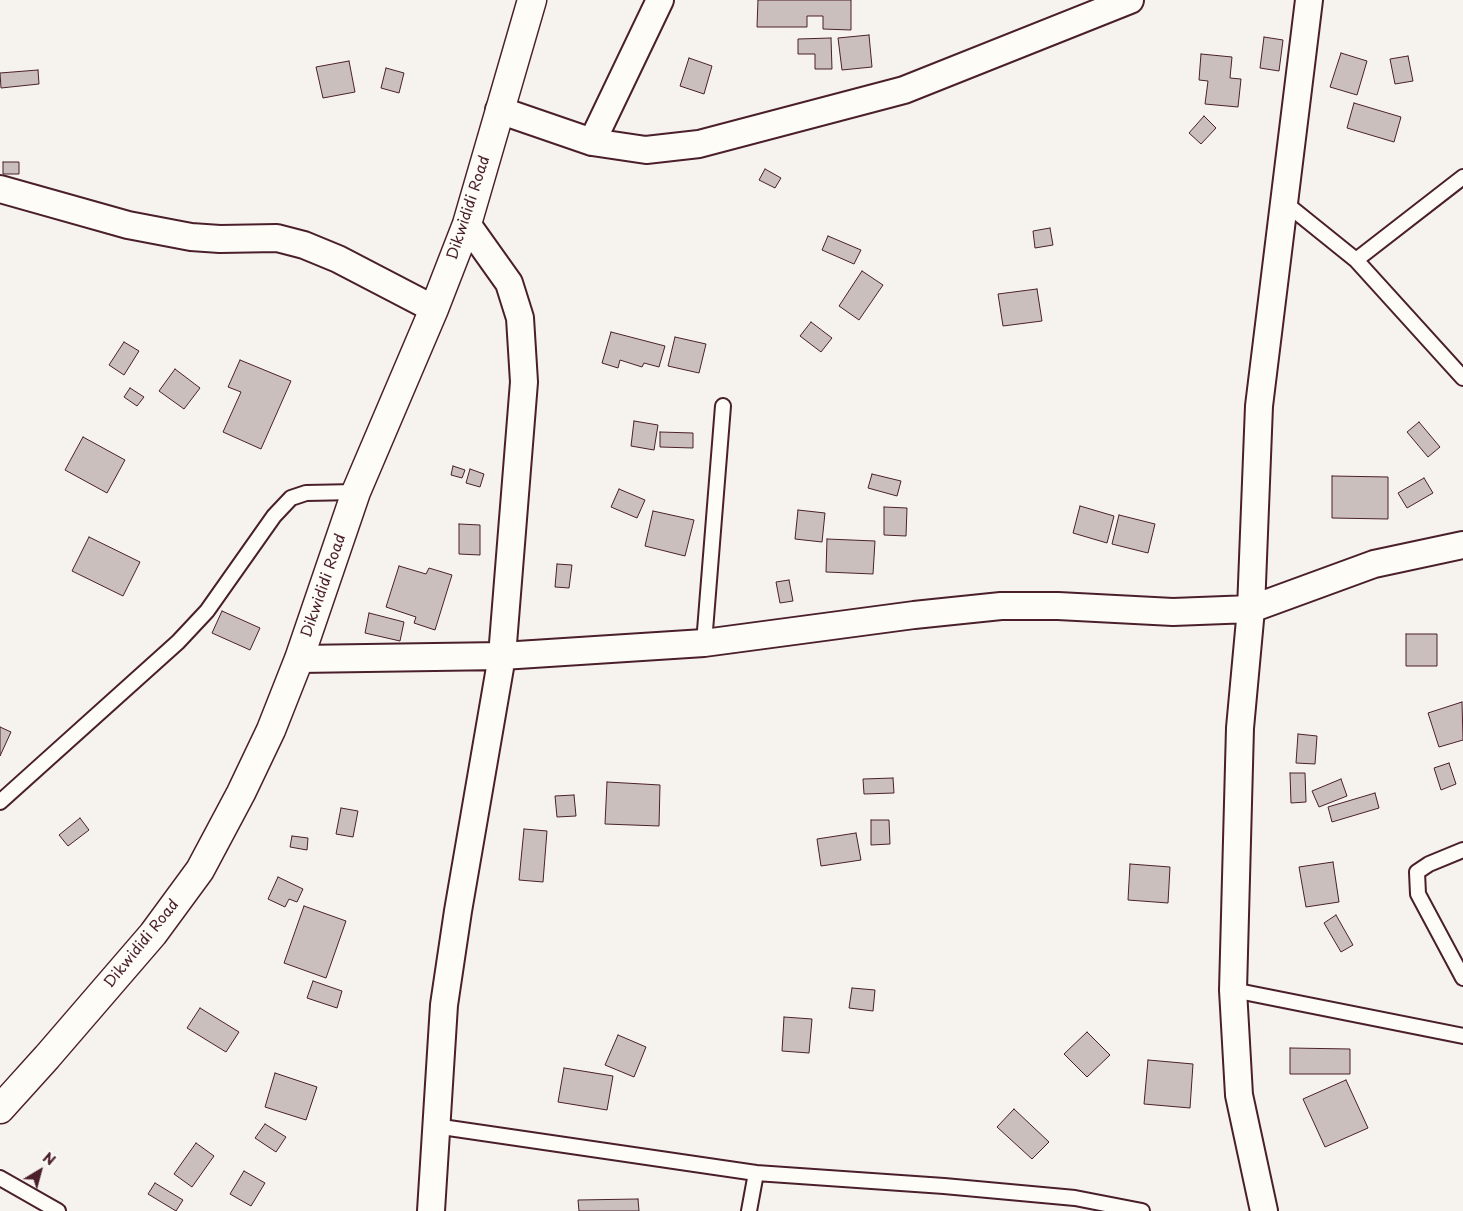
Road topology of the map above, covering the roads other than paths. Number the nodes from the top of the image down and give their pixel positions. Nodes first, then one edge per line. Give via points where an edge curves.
1 (532, 0) edge
2 (660, 0) edge
3 (1130, 0) edge
4 (1310, 0) edge
5 (499, 110) junction
6 (592, 142) junction
7 (1463, 178) edge
8 (0, 189) edge
9 (1284, 202) junction
10 (467, 224) junction
11 (1356, 260) junction
12 (434, 309) junction
13 (1463, 378) edge
14 (723, 406) dead end
15 (356, 492) junction
16 (1463, 546) edge
17 (1251, 609) junction
18 (704, 643) junction
19 (502, 656) junction
20 (299, 659) junction
21 (0, 802) edge
22 (1463, 850) edge
23 (1463, 978) edge
24 (1234, 990) junction
25 (1463, 1036) edge
26 (0, 1108) edge
27 (435, 1126) junction
28 (756, 1173) junction
29 (0, 1178) edge
30 (58, 1211) edge
31 (431, 1211) edge
32 (749, 1211) edge
33 (1142, 1211) edge
34 (1264, 1211) edge

1 - 5 street, Dikwididi Road
2 - 6 street
3 - 6 street via 904,90 699,144 646,150
4 - 9 street
5 - 6 street
5 - 10 street, Dikwididi Road
7 - 11 lane
8 - 12 street via 128,225 191,237 220,240 277,238 304,245
9 - 11 lane
9 - 17 street via 1259,406
10 - 12 street, Dikwididi Road
10 - 19 street via 509,283 520,318 524,382
11 - 13 lane
12 - 15 street, Dikwididi Road
14 - 18 lane
15 - 20 street, Dikwididi Road
15 - 21 lane via 306,493 291,498 274,516 207,611 178,642
16 - 17 street via 1374,564
17 - 18 street via 1173,612 1001,606
17 - 24 street via 1240,728
18 - 19 street
19 - 20 street
19 - 27 street via 444,1005
20 - 26 street, Dikwididi Road via 271,730 200,870 153,934
22 - 23 lane via 1417,872 1418,894
24 - 25 lane
24 - 34 street via 1239,1095
27 - 28 lane
27 - 31 street
28 - 32 lane
28 - 33 lane via 1075,1198
29 - 30 lane

